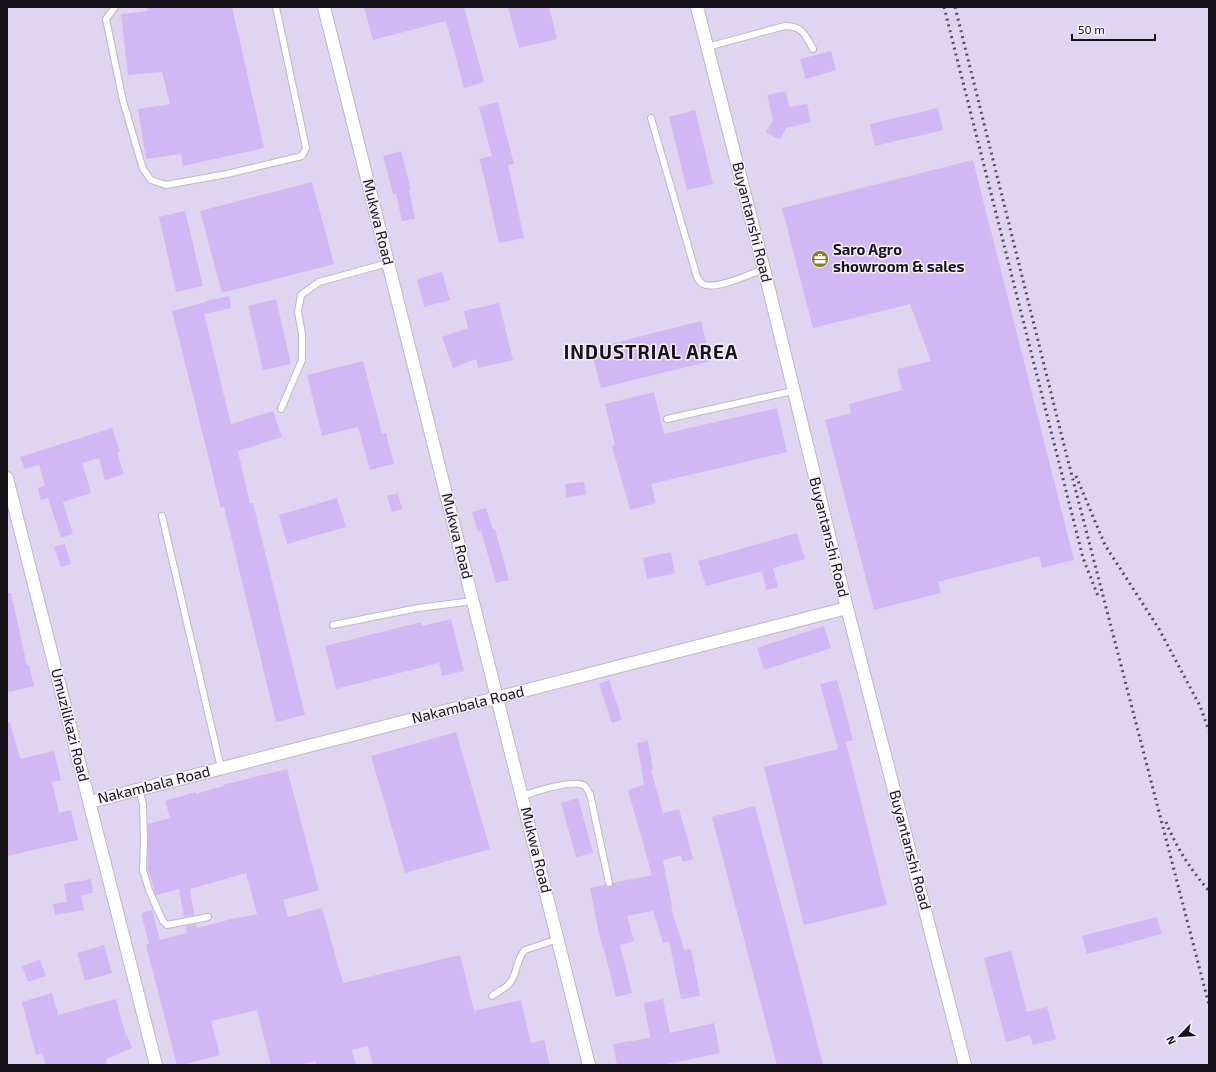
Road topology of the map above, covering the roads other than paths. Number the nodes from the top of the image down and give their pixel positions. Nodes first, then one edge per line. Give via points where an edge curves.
1 (115, 7) edge
2 (276, 7) edge
3 (324, 7) edge
4 (697, 7) edge
5 (707, 47) junction
6 (813, 49) dead end
7 (652, 118) dead end
8 (388, 263) junction
9 (764, 269) junction
10 (793, 391) junction
11 (281, 409) dead end
12 (667, 419) dead end
13 (7, 478) edge
14 (162, 516) dead end
15 (473, 601) junction
16 (847, 608) junction
17 (333, 625) dead end
18 (497, 697) junction
19 (221, 768) junction
20 (139, 789) junction
21 (522, 796) junction
22 (90, 802) junction
23 (609, 883) dead end
24 (208, 917) dead end
25 (558, 939) junction
26 (492, 996) dead end
27 (156, 1065) edge
28 (589, 1065) edge
29 (965, 1065) edge

1 - 2 lane via 106,19 126,109 143,169 151,180 166,185 302,156 306,148
3 - 8 street, Mukwa Road
4 - 5 street, Buyantanshi Road
5 - 6 lane via 785,26 794,26 803,32
5 - 9 street, Buyantanshi Road
7 - 9 lane via 697,277 703,284 712,286 734,281
8 - 11 lane via 319,282 301,295 298,312 302,334 302,360
8 - 15 street, Mukwa Road
9 - 10 street, Buyantanshi Road
10 - 12 lane
10 - 16 street, Buyantanshi Road
13 - 22 street, Umuzilikazi Road
14 - 19 lane
15 - 17 lane via 418,608
15 - 18 street, Mukwa Road
16 - 18 street, Nakambala Road
16 - 29 street, Buyantanshi Road
18 - 19 street, Nakambala Road
18 - 21 street, Mukwa Road
19 - 20 street, Nakambala Road
20 - 22 street, Nakambala Road
20 - 24 lane via 143,804 143,870 163,921 167,925
21 - 23 lane via 560,785 575,783 584,786 590,794
21 - 25 street, Mukwa Road
22 - 27 street, Umuzilikazi Road
25 - 26 lane via 525,950 508,985
25 - 28 street, Mukwa Road

